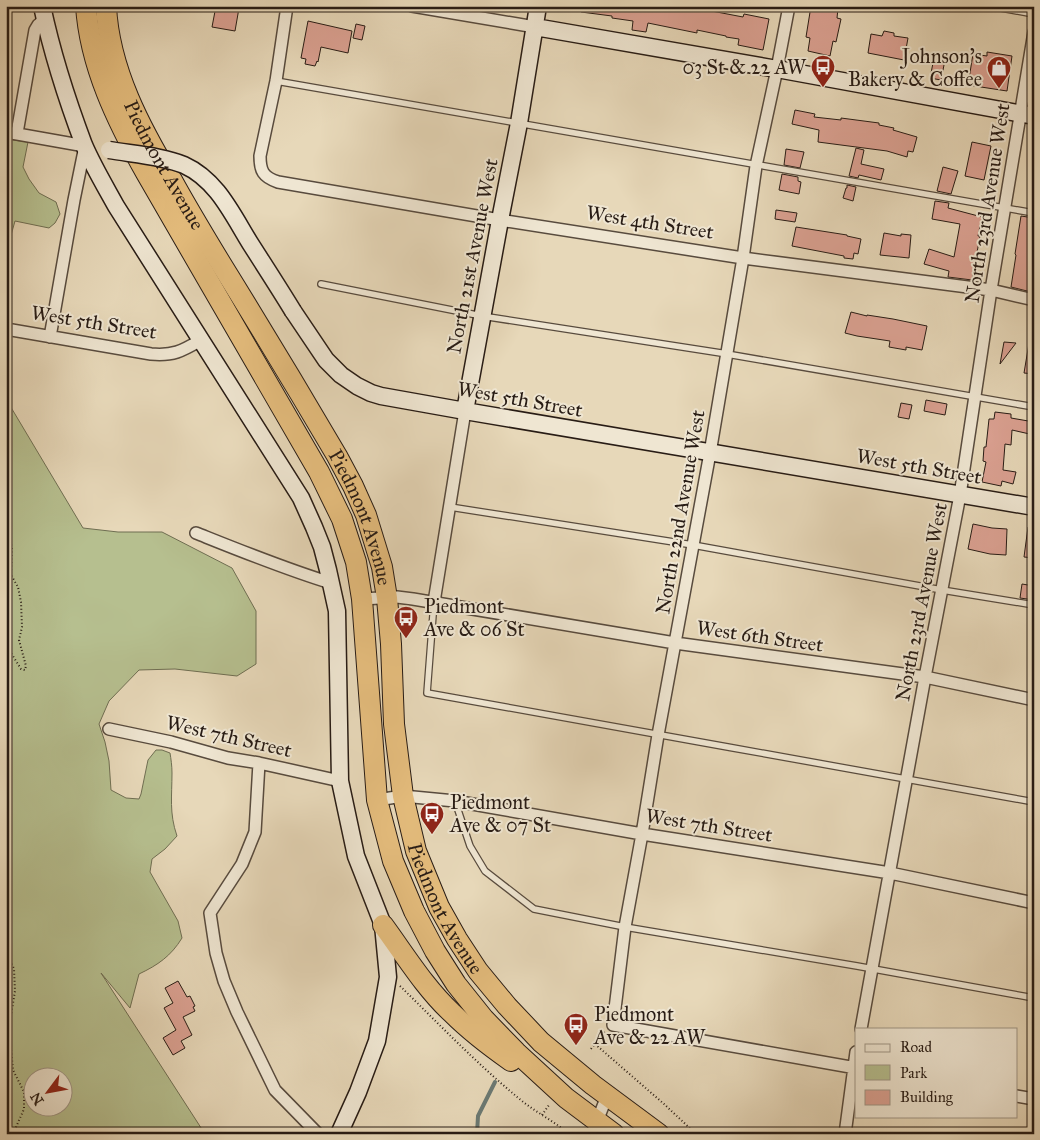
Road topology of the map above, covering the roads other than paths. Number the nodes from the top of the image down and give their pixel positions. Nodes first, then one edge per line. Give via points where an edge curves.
1 (287, 6) edge
2 (412, 6) edge
3 (538, 6) edge
4 (789, 6) edge
5 (990, 6) edge
6 (94, 8) edge
7 (429, 8) edge
8 (43, 13) edge
9 (1034, 14) edge
10 (535, 27) junction
11 (1034, 32) edge
12 (777, 69) junction
13 (276, 81) junction
14 (1027, 114) edge
15 (518, 123) junction
16 (12, 133) edge
17 (85, 146) junction
18 (756, 166) junction
19 (1005, 209) junction
20 (1034, 213) edge
21 (500, 220) junction
22 (743, 258) junction
23 (321, 284) dead end
24 (991, 290) junction
25 (1034, 300) edge
26 (482, 316) junction
27 (6, 329) edge
28 (50, 337) junction
29 (201, 340) junction
30 (727, 354) junction
31 (975, 398) junction
32 (1034, 407) edge
33 (465, 411) junction
34 (710, 453) junction
35 (960, 495) junction
36 (450, 507) junction
37 (1034, 507) edge
38 (196, 533) dead end
39 (693, 545) junction
40 (331, 583) junction
41 (942, 590) junction
42 (387, 598) junction
43 (362, 599) junction
44 (434, 602) junction
45 (1034, 605) edge
46 (675, 643) junction
47 (925, 678) junction
48 (1034, 700) edge
49 (109, 729) dead end
50 (658, 735) junction
51 (260, 762) junction
52 (906, 778) junction
53 (340, 781) junction
54 (403, 796) junction
55 (377, 800) junction
56 (455, 801) junction
57 (1034, 802) edge
58 (642, 834) junction
59 (890, 873) junction
60 (1034, 902) edge
61 (383, 926) junction
62 (625, 927) junction
63 (872, 969) junction
64 (1034, 998) edge
65 (860, 1028) edge
66 (855, 1067) edge
67 (607, 1096) junction
68 (1018, 1096) edge
69 (1034, 1099) edge
70 (558, 1101) junction
71 (595, 1128) edge
72 (318, 1134) edge
73 (339, 1134) edge
74 (614, 1134) edge
75 (659, 1134) edge
76 (845, 1134) edge

1 - 13 street
2 - 7 street
3 - 10 street, North 21st Avenue West
4 - 12 street, North 22nd Avenue West
5 - 9 lane
6 - 42 highway, Piedmont Avenue via 111,42 126,92 142,128 353,486 373,535
6 - 43 highway, Piedmont Avenue via 89,32 116,116 326,484 350,541
7 - 10 street
8 - 16 street via 35,30
8 - 17 street via 60,76
10 - 12 street
10 - 15 street, North 21st Avenue West
11 - 14 street, North 23rd Avenue West
12 - 14 street
12 - 18 street, North 22nd Avenue West
13 - 15 lane
13 - 21 street, West 4th Street via 260,156 260,166 269,179
14 - 19 street, North 23rd Avenue West
15 - 18 lane
15 - 21 street, North 21st Avenue West
16 - 17 street
17 - 28 street
17 - 29 street via 116,206
17 - 33 street, West 5th Street, bridge via 176,162 196,171 224,201 293,311 326,360 341,375 356,386 381,396
18 - 19 lane
18 - 22 street, North 22nd Avenue West
19 - 20 lane
19 - 24 street, North 23rd Avenue West
21 - 22 street, West 4th Street
21 - 26 street, North 21st Avenue West
22 - 24 street, West 4th Street
22 - 30 street, North 22nd Avenue West
23 - 26 lane
24 - 25 street, West 4th Street
24 - 31 street, North 23rd Avenue West
26 - 30 lane
26 - 33 street, North 21st Avenue West
27 - 28 street, West 5th Street
28 - 29 street, West 5th Street via 159,355 180,352
29 - 40 street via 301,498 322,547
30 - 31 lane
30 - 34 street, North 22nd Avenue West
31 - 32 lane
31 - 35 street, North 23rd Avenue West
33 - 34 street, West 5th Street
33 - 36 street, North 21st Avenue West
34 - 35 street, West 5th Street
34 - 39 street, North 22nd Avenue West
35 - 37 street, West 5th Street
35 - 41 street, North 23rd Avenue West
36 - 39 lane
36 - 44 street, North 21st Avenue West
38 - 40 street
39 - 41 lane
39 - 46 street, North 22nd Avenue West
40 - 53 street via 337,611
41 - 45 lane
41 - 47 street, North 23rd Avenue West
42 - 43 street, West 6th Street
42 - 44 street, West 6th Street
42 - 54 highway, Piedmont Avenue via 394,724
43 - 55 highway, Piedmont Avenue
44 - 46 street, West 6th Street
44 - 50 lane via 428,693
46 - 47 street, West 6th Street
46 - 50 street, North 22nd Avenue West
47 - 48 street, West 6th Street
47 - 52 street, North 23rd Avenue West
49 - 51 street, West 7th Street via 228,758
50 - 52 lane
50 - 58 street, North 22nd Avenue West
51 - 53 street, West 7th Street
51 - 72 street via 254,832 242,864 210,913 216,953 237,1012 275,1090
52 - 57 lane
52 - 59 street, North 23rd Avenue West
53 - 61 street via 356,856
54 - 55 street, West 7th Street
54 - 56 street, West 7th Street
54 - 67 highway, Piedmont Avenue via 416,851 439,907 478,972 541,1042
55 - 70 highway, Piedmont Avenue via 393,861 435,951 484,1019
56 - 58 street, West 7th Street
56 - 62 lane via 470,846 485,870 534,909
58 - 59 street, West 7th Street
58 - 62 street, North 22nd Avenue West
59 - 60 street, West 7th Street
59 - 63 street, North 23rd Avenue West
61 - 70 highway via 451,1013
61 - 73 street via 388,977 377,1041
62 - 63 lane
62 - 66 street, North 22nd Avenue West via 613,1025
63 - 64 lane
63 - 65 street, North 23rd Avenue West
66 - 76 street
67 - 71 street
67 - 75 highway, Piedmont Avenue
68 - 69 street
70 - 71 highway, Piedmont Avenue
71 - 74 highway, Piedmont Avenue

